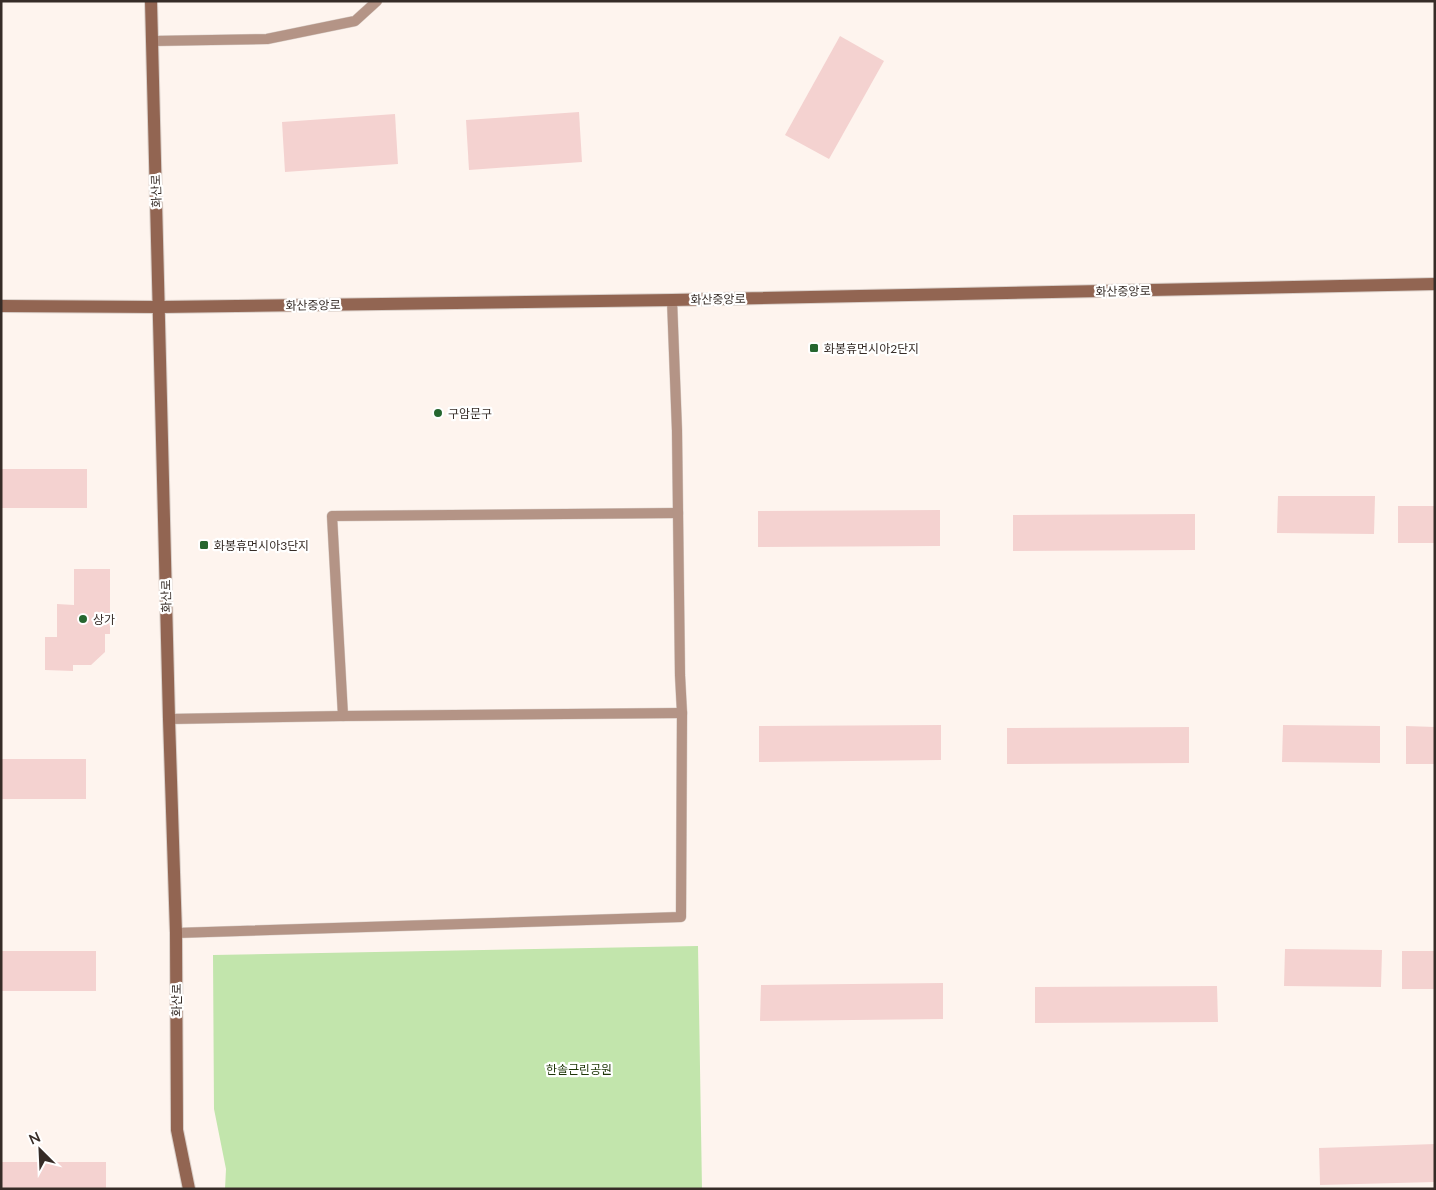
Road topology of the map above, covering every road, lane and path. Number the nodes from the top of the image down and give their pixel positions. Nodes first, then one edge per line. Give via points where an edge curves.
1 (151, 1) edge
2 (377, 1) edge
3 (152, 41) junction
4 (1435, 284) edge
5 (672, 300) junction
6 (1, 306) edge
7 (159, 307) junction
8 (678, 513) junction
9 (682, 713) junction
10 (343, 716) junction
11 (169, 719) junction
12 (176, 933) junction
13 (189, 1189) edge

1 - 3 main road, 화산로
2 - 3 lane via 355,21 267,39
3 - 7 main road, 화산로
4 - 5 main road, 화산중앙로
5 - 7 main road, 화산중앙로
5 - 8 lane
6 - 7 main road, 화산중앙로
7 - 11 main road, 화산로
8 - 9 lane
8 - 10 lane via 332,516
9 - 10 lane
9 - 12 lane via 681,916
10 - 11 lane
11 - 12 main road, 화산로
12 - 13 main road, 화산로 via 177,1130

